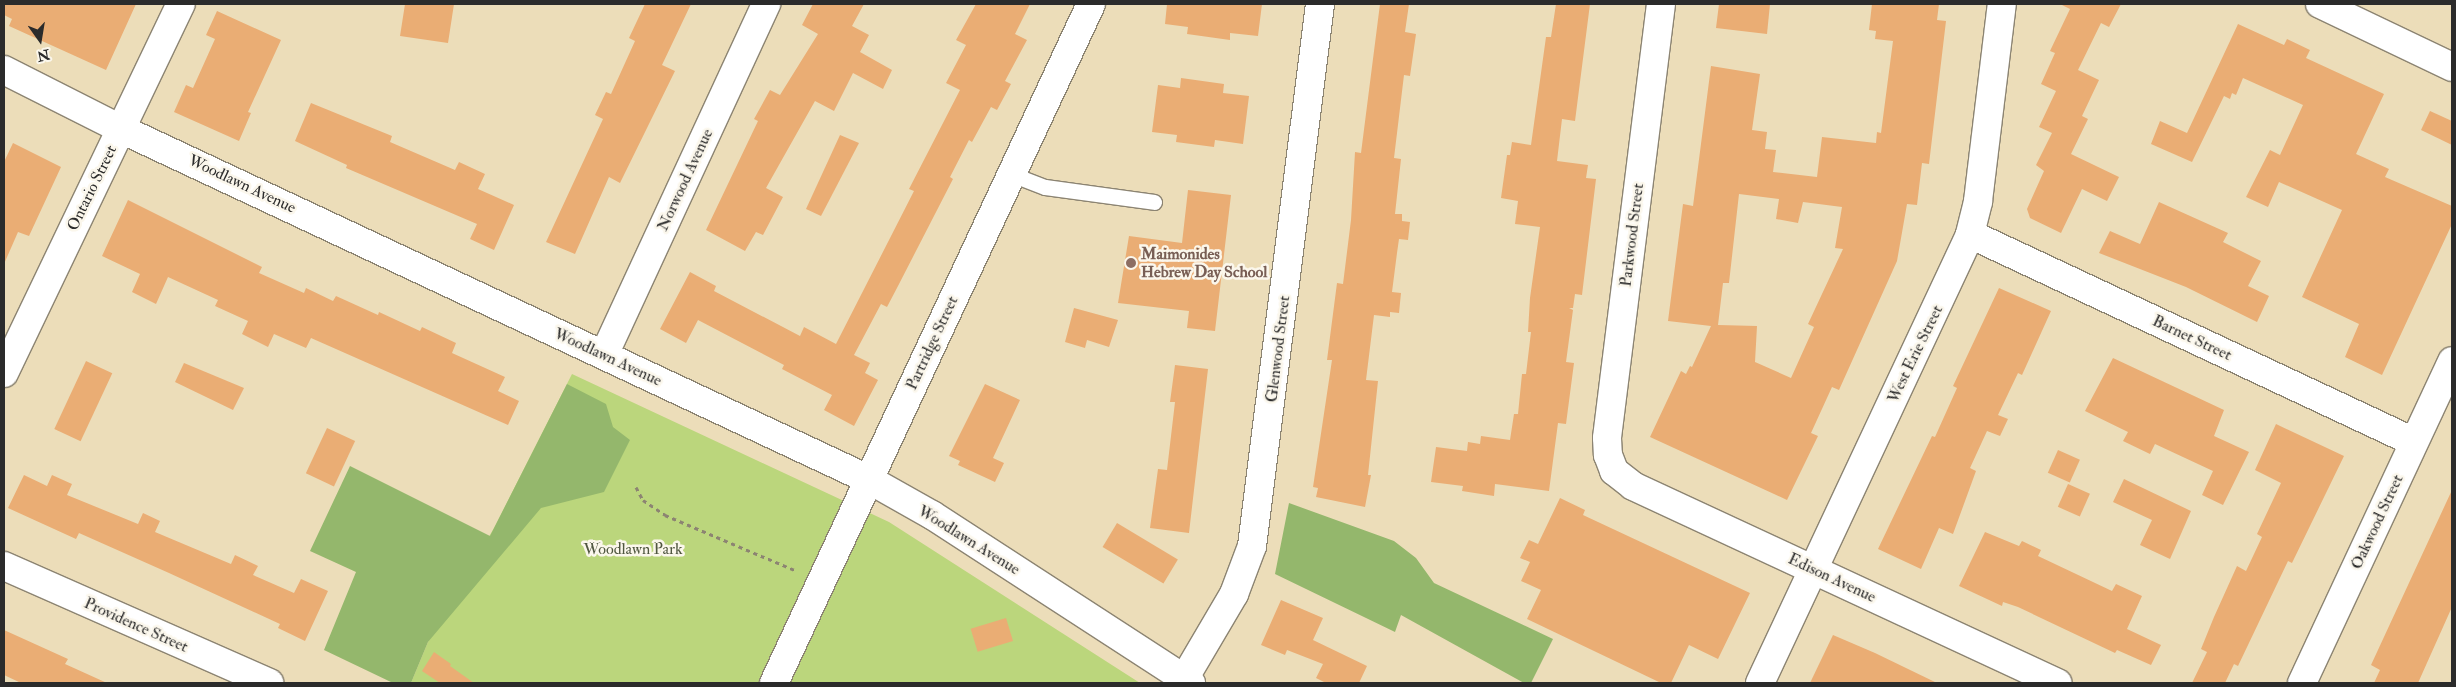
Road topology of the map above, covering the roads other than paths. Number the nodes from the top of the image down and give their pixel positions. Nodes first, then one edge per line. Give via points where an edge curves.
1 (180, 4) edge
2 (766, 4) edge
3 (1091, 4) edge
4 (1320, 4) edge
5 (1661, 4) edge
6 (2002, 4) edge
7 (2334, 7) edge
8 (2452, 67) edge
9 (4, 70) edge
10 (121, 129) junction
11 (1011, 174) junction
12 (1154, 202) dead end
13 (1970, 234) junction
14 (604, 355) junction
15 (2452, 361) edge
16 (4, 373) edge
17 (2414, 442) junction
18 (1611, 466) joint
19 (868, 479) junction
20 (4, 566) edge
21 (1813, 568) junction
22 (1188, 681) edge
23 (269, 683) edge
24 (774, 683) edge
25 (1760, 683) edge
26 (2058, 683) edge
27 (2302, 683) edge

1 - 10 street, Ontario Street
2 - 14 street, Norwood Avenue
3 - 11 street, Partridge Street
4 - 22 street, Glenwood Street via 1252,546 1234,594
5 - 18 street, Parkwood Street via 1607,438
6 - 13 street, West Erie Street via 1978,201
7 - 8 street
9 - 10 street, Woodlawn Avenue
10 - 14 street, Woodlawn Avenue
10 - 16 street, Ontario Street
11 - 12 lane via 1045,187
11 - 19 street, Partridge Street
13 - 17 street, Barnet Street
13 - 21 street, West Erie Street
14 - 19 street, Woodlawn Avenue
15 - 17 street, Oakwood Street
17 - 27 street, Oakwood Street
18 - 21 street, Edison Avenue via 1620,478 1633,486
19 - 22 street, Woodlawn Avenue via 932,515
19 - 24 street, Partridge Street
20 - 23 street, Providence Street
21 - 25 street, West Erie Street
21 - 26 street, Edison Avenue

